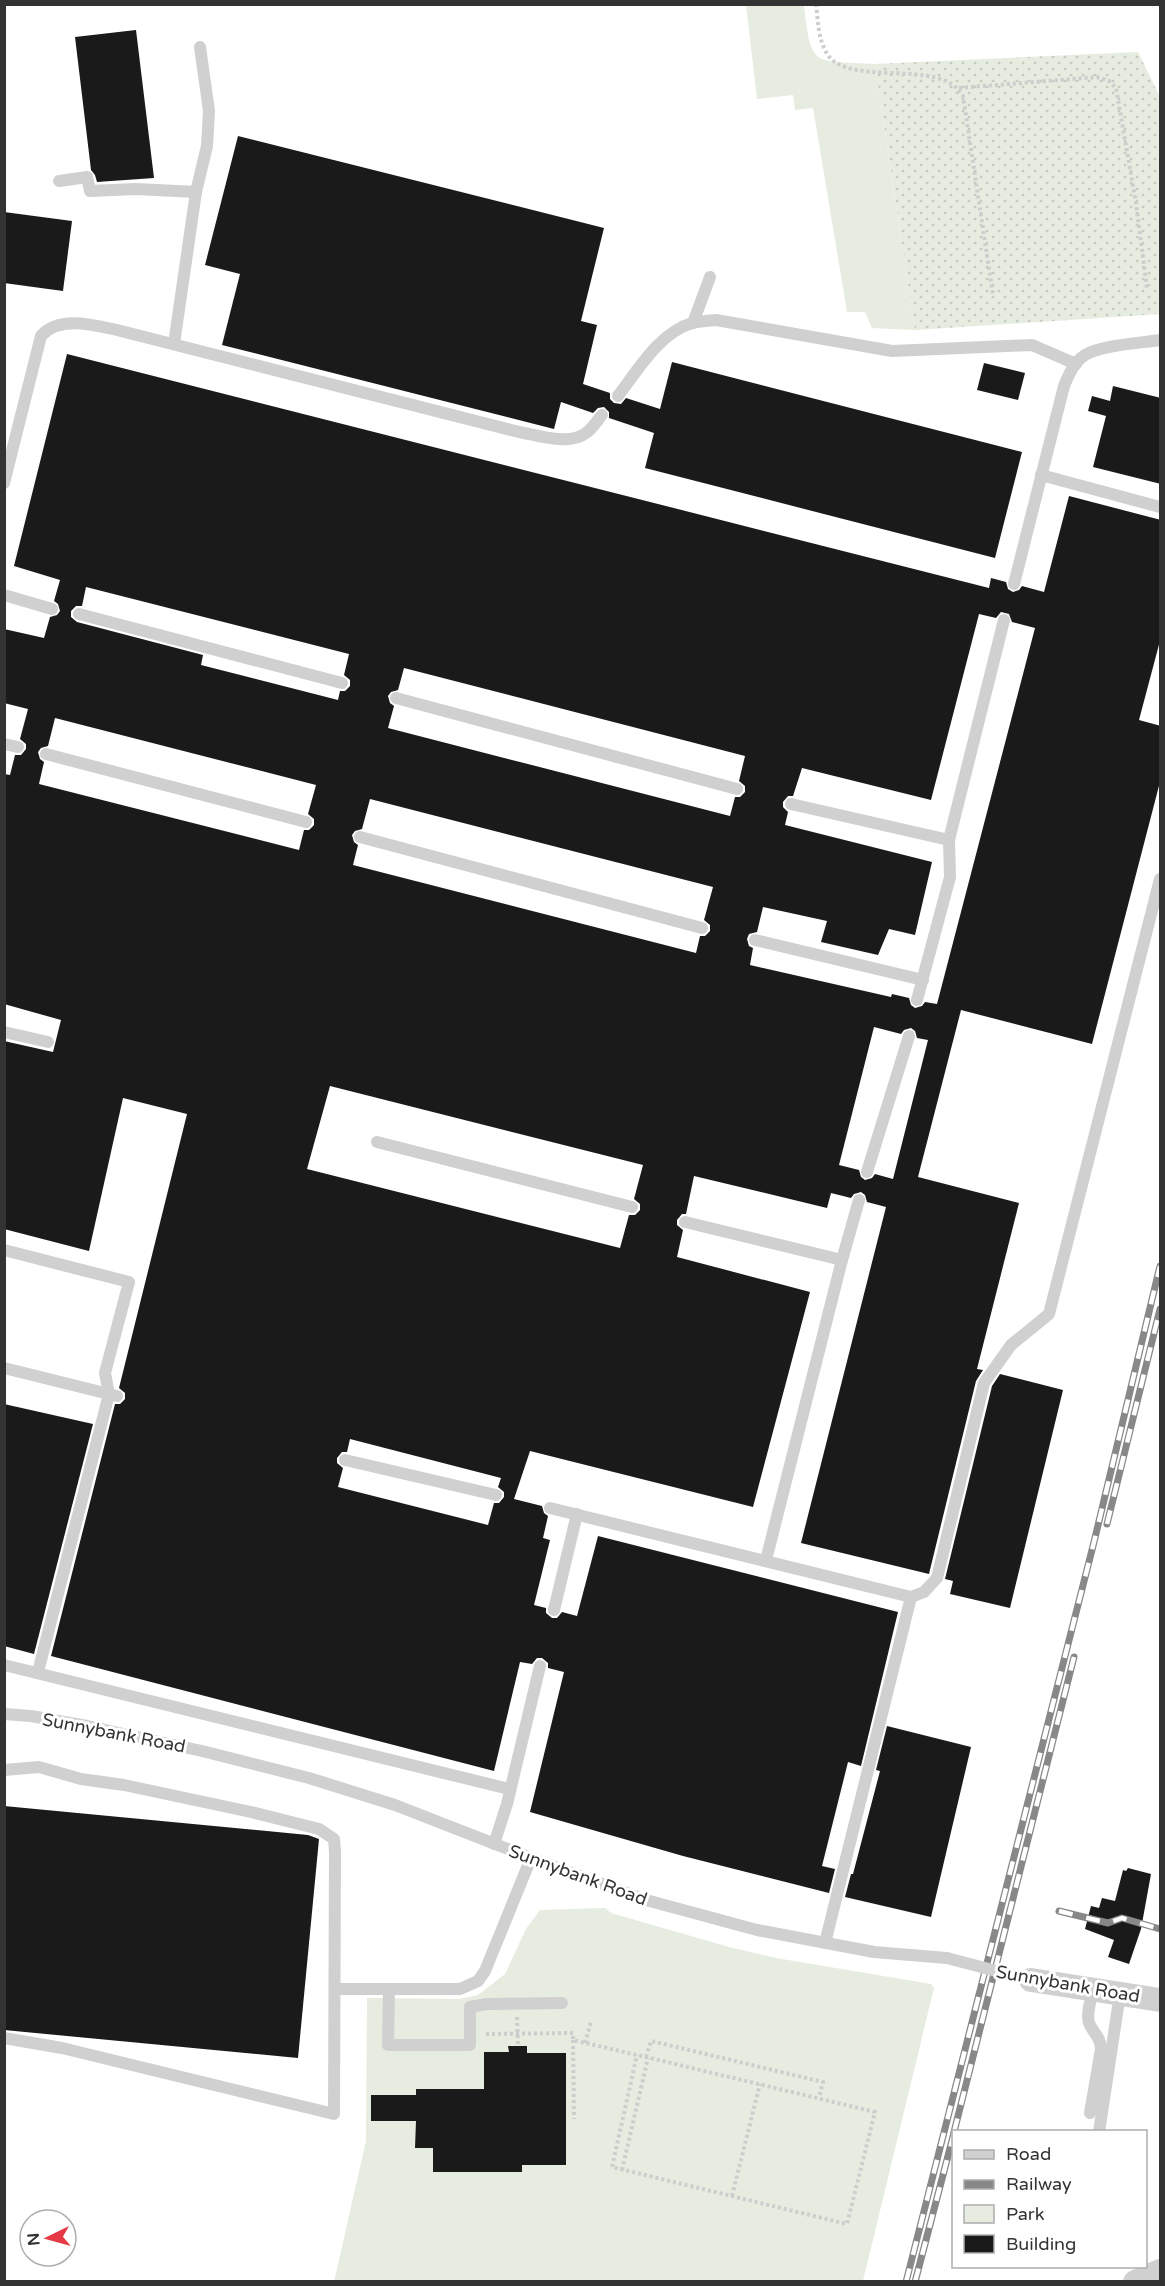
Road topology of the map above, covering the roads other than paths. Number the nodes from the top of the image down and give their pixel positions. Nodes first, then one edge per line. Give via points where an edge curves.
1 (200, 47) dead end
2 (59, 181) dead end
3 (196, 192) junction
4 (710, 277) dead end
5 (693, 322) junction
6 (1161, 340) edge
7 (174, 344) junction
8 (1076, 364) junction
9 (618, 396) dead end
10 (602, 416) dead end
11 (1041, 475) junction
12 (4, 483) edge
13 (1161, 507) edge
14 (1014, 584) dead end
15 (4, 595) edge
16 (52, 609) dead end
17 (80, 614) dead end
18 (1004, 620) dead end
19 (342, 683) dead end
20 (396, 698) dead end
21 (4, 744) edge
22 (18, 747) dead end
23 (46, 754) dead end
24 (737, 789) dead end
25 (791, 804) dead end
26 (306, 822) dead end
27 (360, 837) dead end
28 (949, 840) junction
29 (1161, 879) edge
30 (702, 928) dead end
31 (755, 940) dead end
32 (923, 980) junction
33 (917, 1000) dead end
34 (4, 1032) edge
35 (909, 1036) dead end
36 (48, 1042) dead end
37 (377, 1142) dead end
38 (867, 1172) dead end
39 (859, 1200) dead end
40 (632, 1207) dead end
41 (685, 1222) dead end
42 (4, 1250) edge
43 (842, 1260) junction
44 (4, 1368) edge
45 (113, 1395) junction
46 (345, 1460) dead end
47 (496, 1495) dead end
48 (550, 1508) dead end
49 (578, 1514) junction
50 (766, 1560) junction
51 (911, 1597) junction
52 (554, 1610) dead end
53 (4, 1665) edge
54 (540, 1666) dead end
55 (38, 1672) junction
56 (4, 1714) edge
57 (4, 1770) edge
58 (509, 1789) junction
59 (494, 1844) junction
60 (531, 1858) junction
61 (825, 1943) junction
62 (1030, 1980) joint
63 (335, 1989) junction
64 (389, 1989) junction
65 (1093, 1990) junction
66 (1120, 1994) junction
67 (1161, 2000) edge
68 (562, 2003) dead end
69 (4, 2038) edge
70 (1090, 2113) dead end
71 (1100, 2130) edge
72 (1161, 2271) edge
73 (1136, 2282) edge

1 - 3 lane via 209,111 207,146
2 - 3 lane via 87,177 90,191
3 - 7 lane
4 - 5 lane
5 - 8 lane via 716,320 892,351 1032,345
5 - 9 lane via 674,331 656,347
6 - 8 lane via 1112,346 1086,354
7 - 10 lane via 519,432 578,438
7 - 12 lane via 91,325 48,328 42,336
8 - 11 lane via 1064,386
11 - 13 lane
11 - 14 lane
15 - 16 lane
17 - 19 lane
18 - 28 lane
20 - 24 lane
21 - 22 lane
23 - 26 lane
25 - 28 lane
27 - 30 lane
28 - 32 lane via 950,878
29 - 51 lane via 1049,1314 1011,1345 984,1383 937,1578 924,1592
31 - 32 lane
32 - 33 lane
34 - 36 lane
35 - 38 lane
37 - 40 lane
39 - 43 lane
41 - 43 lane
42 - 45 lane via 129,1282 105,1373
43 - 50 lane
44 - 45 lane
45 - 55 lane
46 - 47 lane
48 - 49 lane
49 - 50 lane
49 - 52 lane
50 - 51 lane
51 - 61 lane
53 - 55 lane
54 - 58 lane
55 - 58 lane
56 - 59 lane, Sunnybank Road via 87,1726 309,1778 395,1805
57 - 63 lane via 39,1767 294,1823 330,1835 335,1845
58 - 59 lane
59 - 60 lane, Sunnybank Road
60 - 61 lane, Sunnybank Road via 646,1900 757,1930
60 - 64 lane via 478,1981 460,1989
61 - 62 lane, Sunnybank Road, bridge via 947,1958
62 - 65 street, Sunnybank Road
63 - 64 lane
63 - 69 lane via 334,2114 62,2048
64 - 68 lane via 388,2045 470,2045 470,2007
65 - 66 street, Sunnybank Road
65 - 70 lane via 1088,2018 1101,2049
66 - 67 street, Sunnybank Road
66 - 71 lane
72 - 73 street

